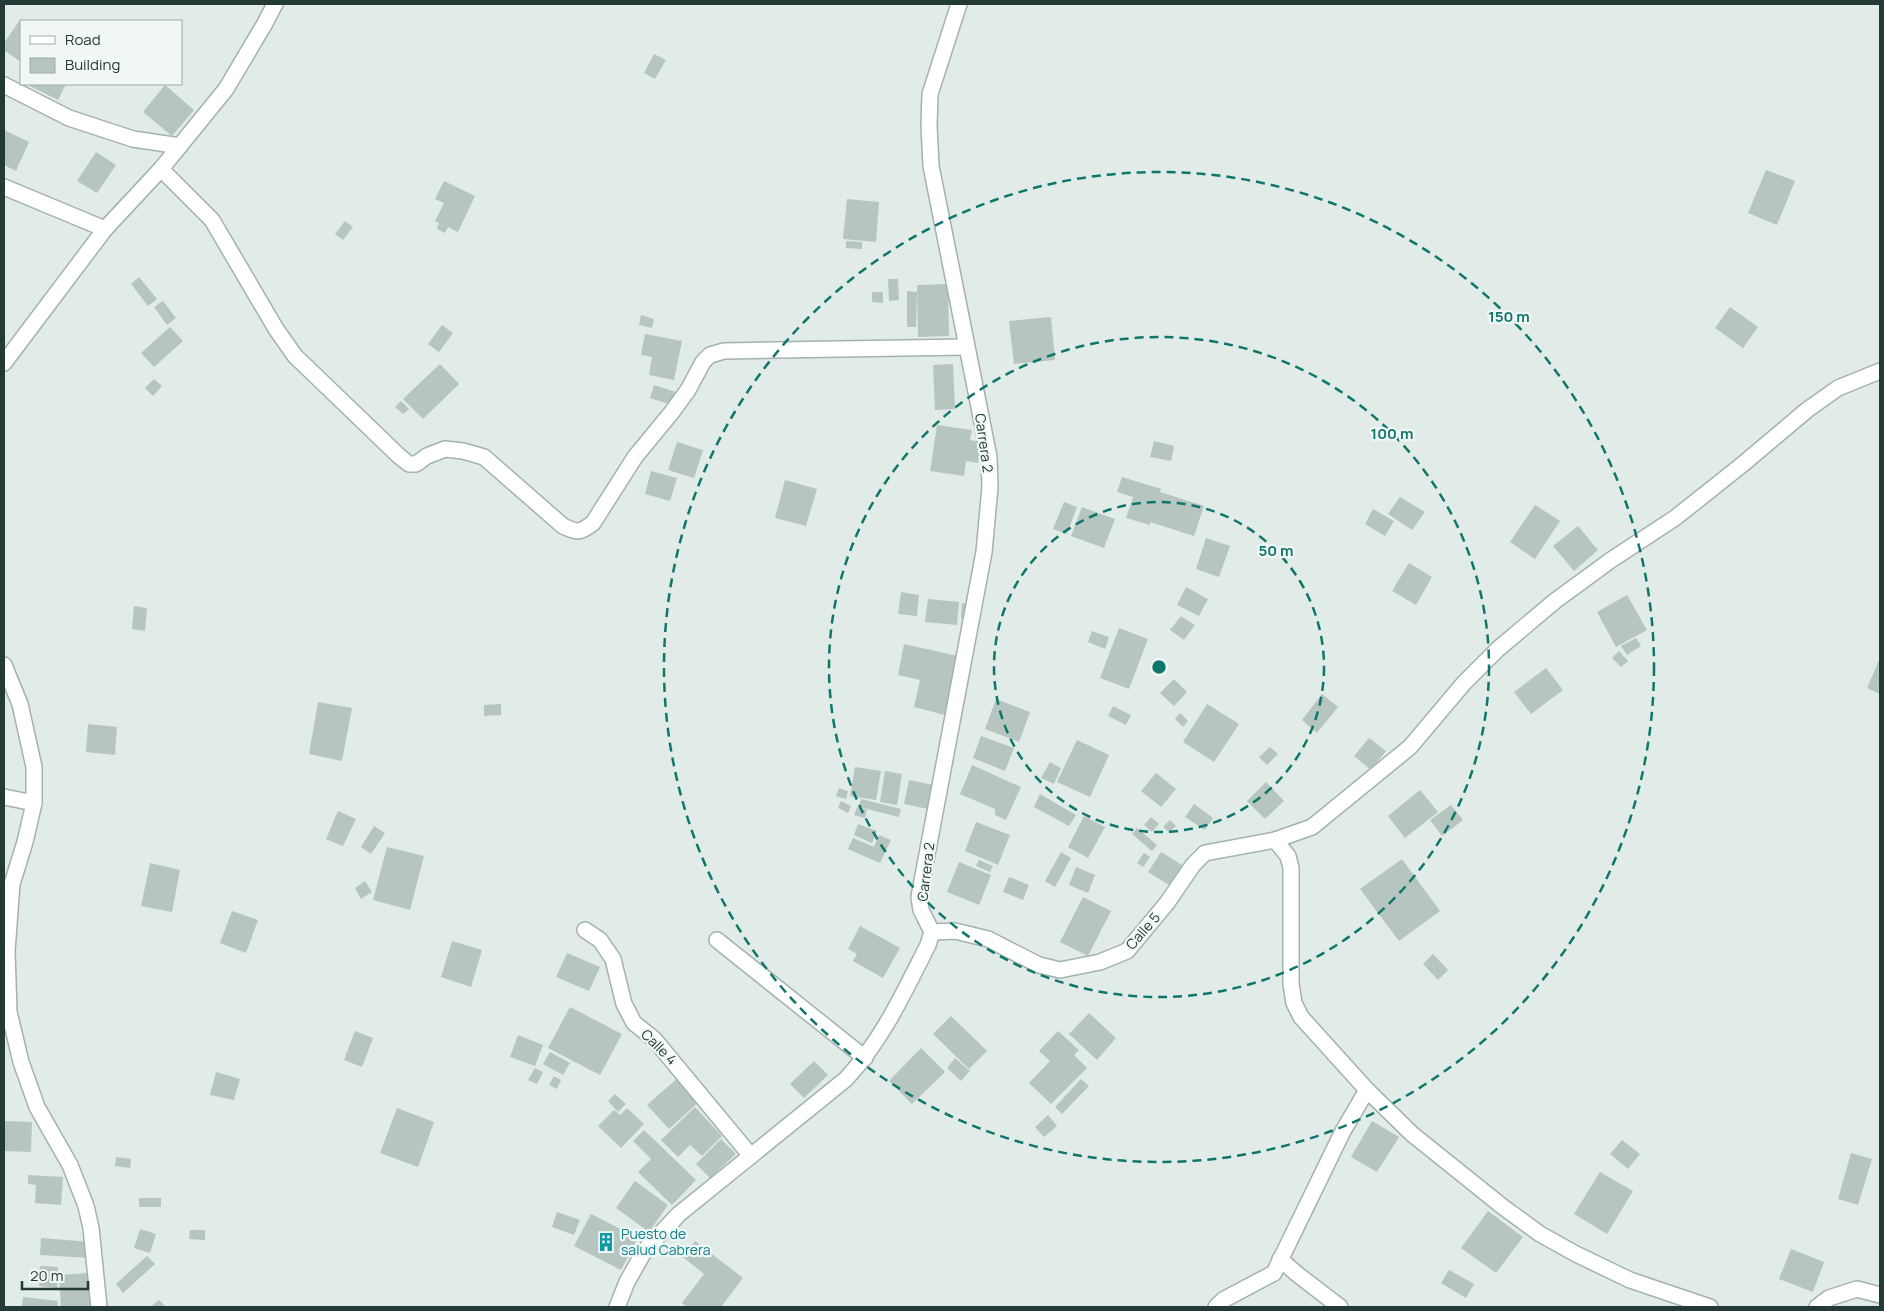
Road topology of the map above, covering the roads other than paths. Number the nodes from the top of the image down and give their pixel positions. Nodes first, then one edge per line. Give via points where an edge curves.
1 (275, 4) edge
2 (959, 4) edge
3 (4, 85) edge
4 (180, 146) junction
5 (161, 169) junction
6 (4, 188) edge
7 (105, 229) junction
8 (966, 347) junction
9 (4, 363) edge
10 (1880, 371) edge
11 (4, 665) edge
12 (4, 797) edge
13 (34, 803) junction
14 (1275, 840) junction
15 (585, 930) dead end
16 (932, 932) junction
17 (717, 940) dead end
18 (865, 1058) junction
19 (1367, 1090) junction
20 (751, 1156) junction
21 (1280, 1259) junction
22 (1880, 1295) edge
23 (621, 1306) edge
24 (98, 1307) edge
25 (1216, 1307) edge
26 (1340, 1307) edge
27 (1710, 1307) edge
28 (1817, 1307) edge

1 - 4 street via 226,89
2 - 8 street, Carrera 2 via 930,94 929,126 931,166
3 - 4 street via 69,118 133,139
4 - 5 street
5 - 7 street
5 - 8 street via 212,220 271,322 295,356 399,456 409,464 416,464 445,449 484,457 563,526 573,531 583,530 593,523 635,458 672,412 710,355 724,351
6 - 7 street
7 - 9 street
8 - 16 street, Carrera 2 via 988,458 990,487 984,552 920,897 921,910
10 - 14 street, Calle 5 via 1838,388 1675,518 1555,601 1464,683 1410,747 1312,827
11 - 13 street via 20,704 34,768
12 - 13 street
13 - 24 street via 12,884 7,951 9,1012 21,1062 37,1107 70,1166 86,1206
14 - 16 street, Calle 5 via 1205,852 1128,951 1100,962 1060,970 1039,965 988,939 955,931
14 - 19 street via 1288,856 1291,868 1291,984 1294,1003 1300,1017
15 - 20 street, Calle 4 via 600,940 613,959 624,1004 634,1023 654,1039
16 - 18 street via 893,1013
17 - 18 street
18 - 20 street via 846,1079
19 - 21 street via 1343,1131
19 - 27 street via 1412,1134 1540,1234 1630,1280
20 - 23 street via 679,1214 645,1250 626,1282
21 - 25 street via 1274,1273
21 - 26 street
22 - 28 street via 1857,1289 1829,1298

